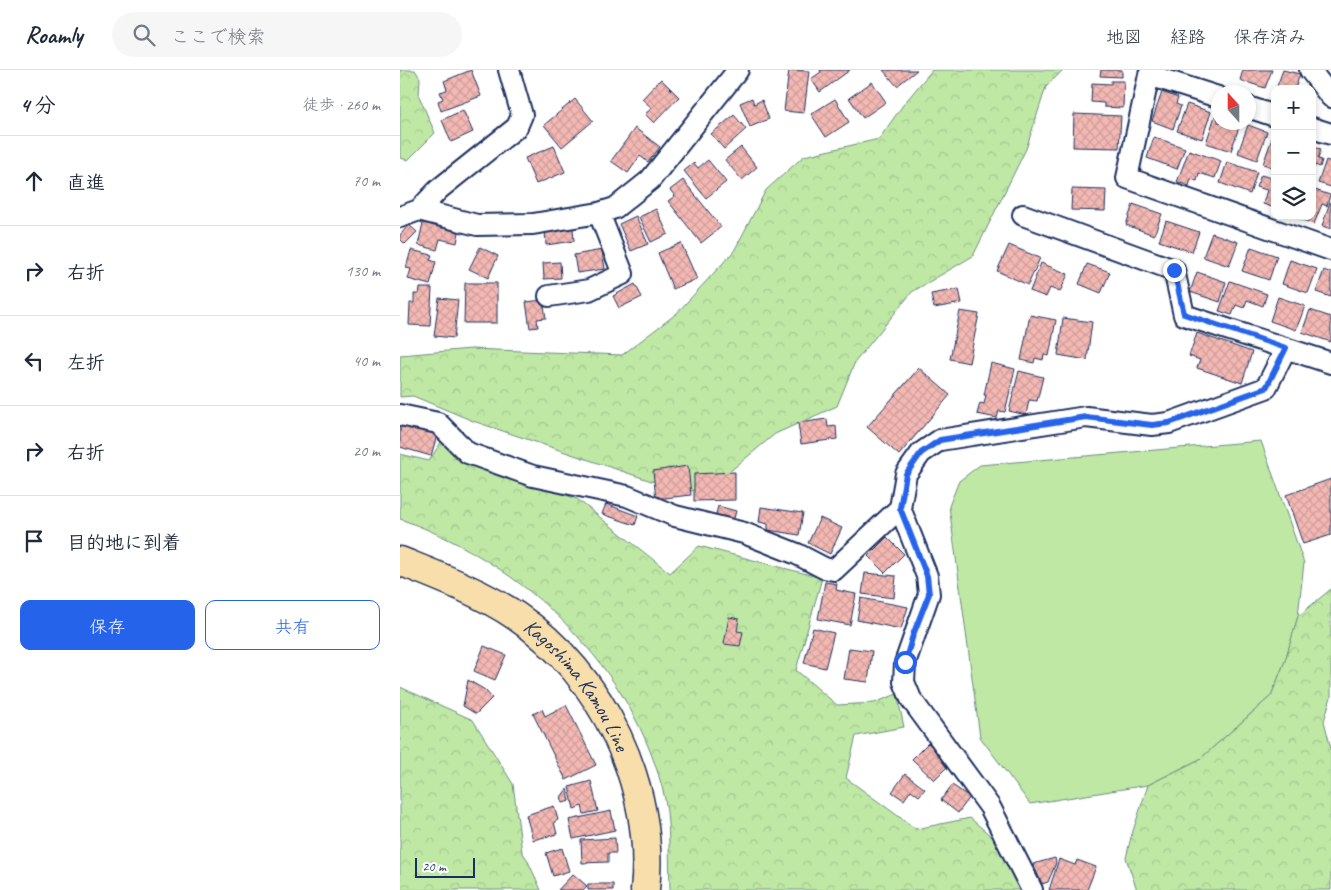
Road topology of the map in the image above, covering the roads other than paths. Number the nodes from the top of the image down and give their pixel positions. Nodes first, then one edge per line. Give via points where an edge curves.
1 (509, 70) edge
2 (738, 70) edge
3 (1310, 70) edge
4 (1211, 94) edge
5 (1331, 97) edge
6 (1256, 110) edge
7 (1271, 115) edge
8 (1316, 129) edge
9 (1331, 134) edge
10 (419, 210) junction
11 (599, 213) junction
12 (1023, 216) dead end
13 (400, 217) edge
14 (1331, 250) edge
15 (549, 296) dead end
16 (1286, 348) junction
17 (1331, 363) edge
18 (400, 415) edge
19 (900, 508) junction
20 (400, 561) edge
21 (645, 890) edge
22 (1032, 890) edge

1 - 10 street via 522,115 517,127 439,189
2 - 11 street via 650,180 615,208
3 - 5 street
4 - 14 street via 1149,75 1127,178
6 - 7 street
8 - 9 street
10 - 11 street via 477,224 532,224
10 - 13 street
11 - 15 street via 623,274 589,290
12 - 16 street via 1174,270 1184,314
16 - 17 street
16 - 19 street via 1266,388 1169,423 1152,425 1086,417 940,440 921,453 906,474
18 - 19 street via 438,423 468,454 533,476 627,496 674,516 744,533 834,570
19 - 22 street via 927,576 929,594 910,644 904,682 911,699 990,806
20 - 21 main road, Kagoshima Kamou Line via 452,581 518,618 559,654 586,684 607,719 641,806 647,844

